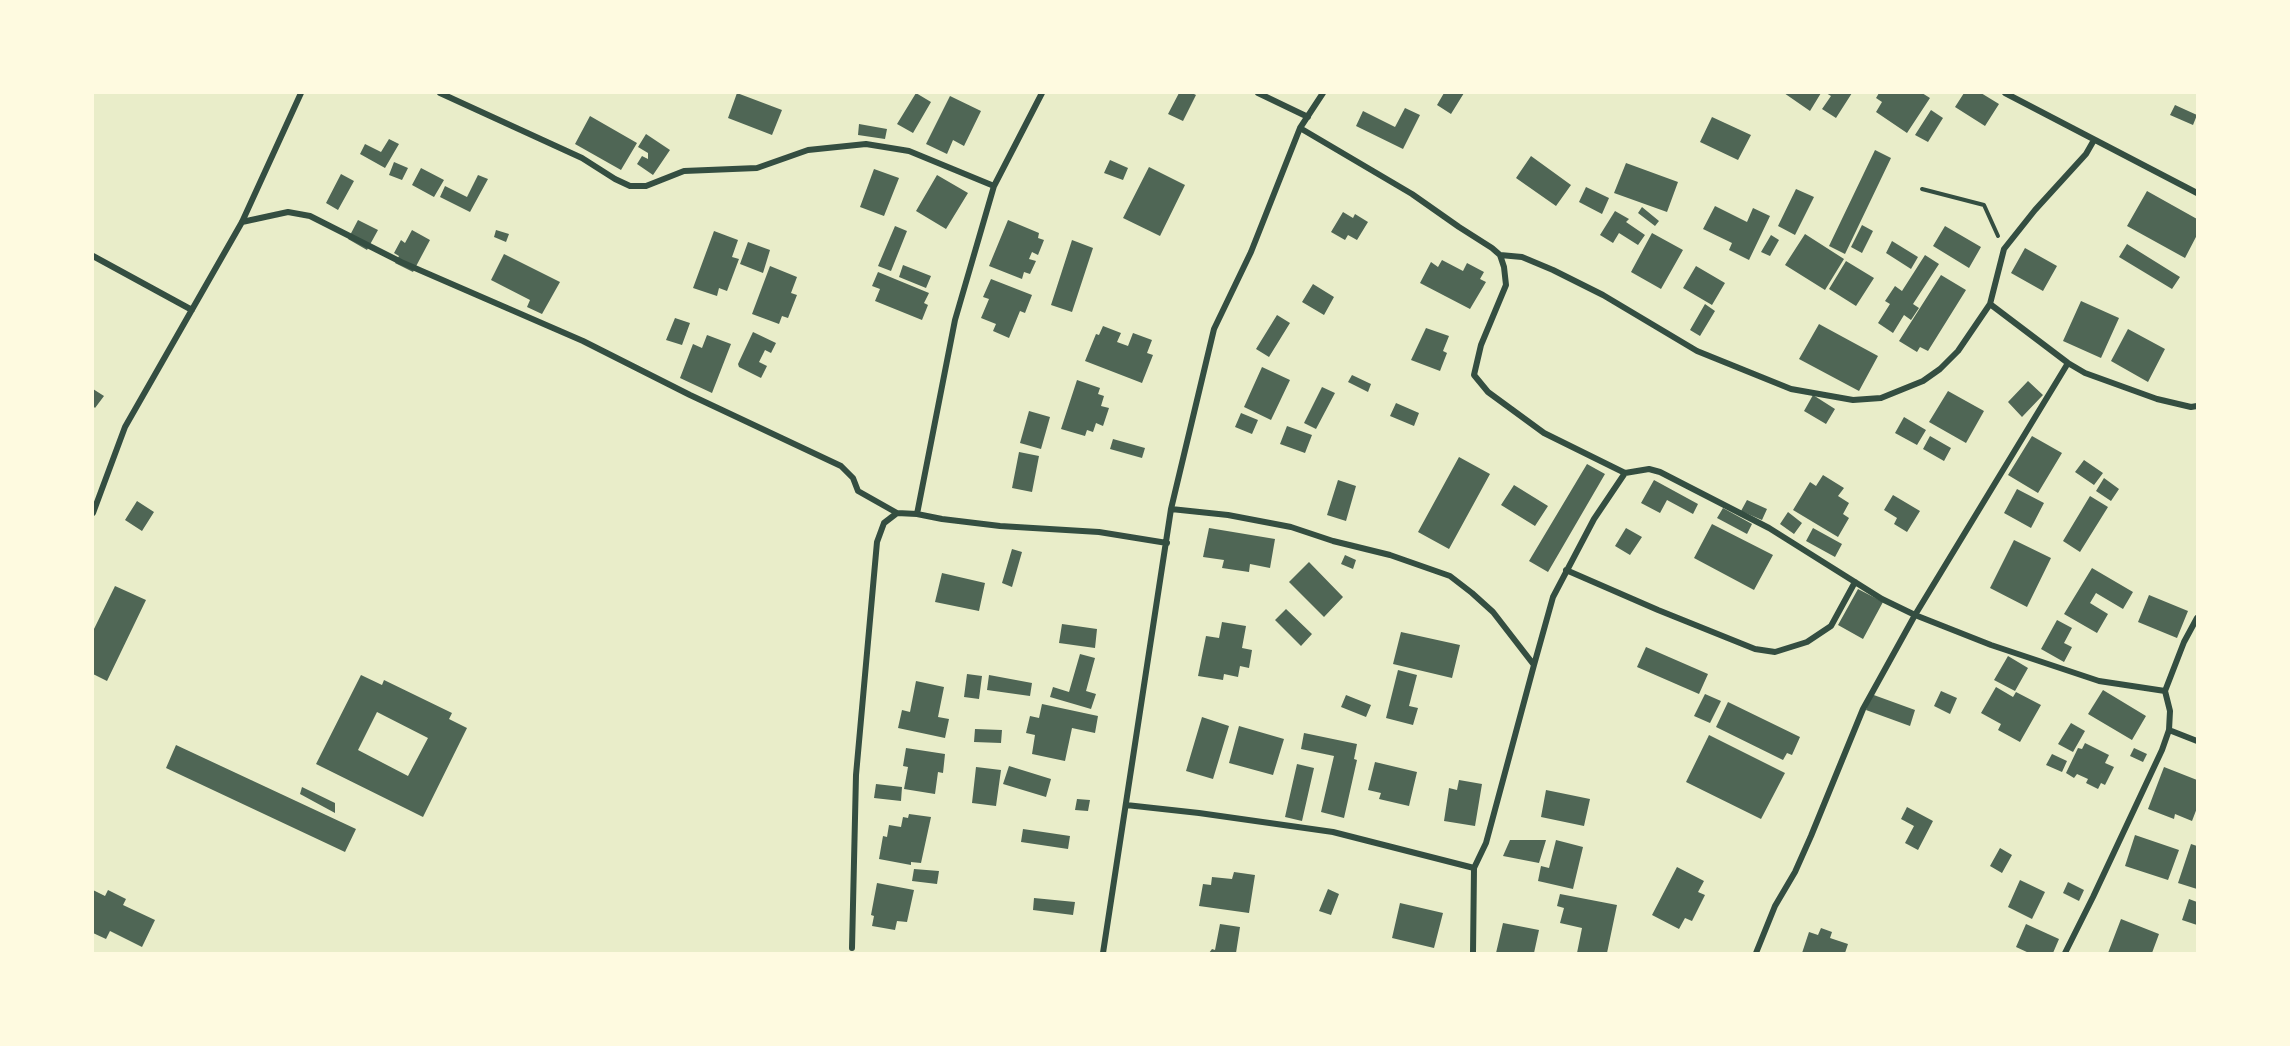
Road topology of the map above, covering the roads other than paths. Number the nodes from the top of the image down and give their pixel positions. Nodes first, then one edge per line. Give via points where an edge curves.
1 (301, 93) edge
2 (440, 93) edge
3 (1042, 93) edge
4 (1258, 93) edge
5 (1323, 93) edge
6 (2005, 93) edge
7 (1308, 117) junction
8 (1300, 128) junction
9 (2094, 140) junction
10 (994, 186) junction
11 (2197, 194) edge
12 (242, 222) junction
13 (1500, 255) junction
14 (93, 256) edge
15 (1990, 304) junction
16 (192, 310) junction
17 (2068, 363) junction
18 (2197, 406) edge
19 (1625, 473) junction
20 (1171, 509) junction
21 (93, 513) edge
22 (897, 513) junction
23 (917, 514) junction
24 (1167, 543) junction
25 (1566, 570) junction
26 (1855, 582) junction
27 (1915, 615) junction
28 (2197, 618) edge
29 (1534, 665) junction
30 (2165, 692) junction
31 (2169, 730) junction
32 (2197, 741) edge
33 (1126, 805) junction
34 (1474, 868) junction
35 (852, 948) dead end
36 (1103, 953) edge
37 (1473, 953) edge
38 (1756, 953) edge
39 (2065, 953) edge

1 - 12 street
2 - 10 street via 582,158 630,186 646,186 684,171 757,168 808,150 866,144 909,151
3 - 10 street
4 - 7 street
5 - 7 street
6 - 9 street
7 - 8 street
8 - 13 street via 1412,194
8 - 20 street via 1251,252 1214,329
9 - 11 street
9 - 15 street via 2004,249
10 - 23 street via 955,320
12 - 16 street
12 - 22 street via 288,212 310,216 401,262 583,340 840,466 853,478 858,491
13 - 15 street via 1522,257 1553,270 1708,356 1791,389 1853,400 1881,398 1923,381 1958,351
13 - 19 street via 1506,285 1481,345 1474,375 1488,392 1544,433
14 - 16 street
15 - 17 street
16 - 21 street via 125,428
17 - 18 street via 2157,399
17 - 27 street
19 - 25 street
19 - 26 street via 1649,469 1660,472 1769,528
20 - 24 street
20 - 29 street via 1291,527 1450,576 1493,612
22 - 23 street
22 - 35 street via 884,523 877,542 856,775
23 - 24 street via 1000,526 1099,532
24 - 33 street
25 - 26 street via 1755,649 1775,652 1808,642 1831,626
25 - 29 street via 1553,597
26 - 27 street
27 - 30 street via 2099,681
27 - 38 street via 1863,709 1811,837 1774,906
28 - 30 street
29 - 34 street via 1486,843
30 - 31 street
31 - 32 street
31 - 39 street
33 - 34 street via 1333,832
33 - 36 street
34 - 37 street

